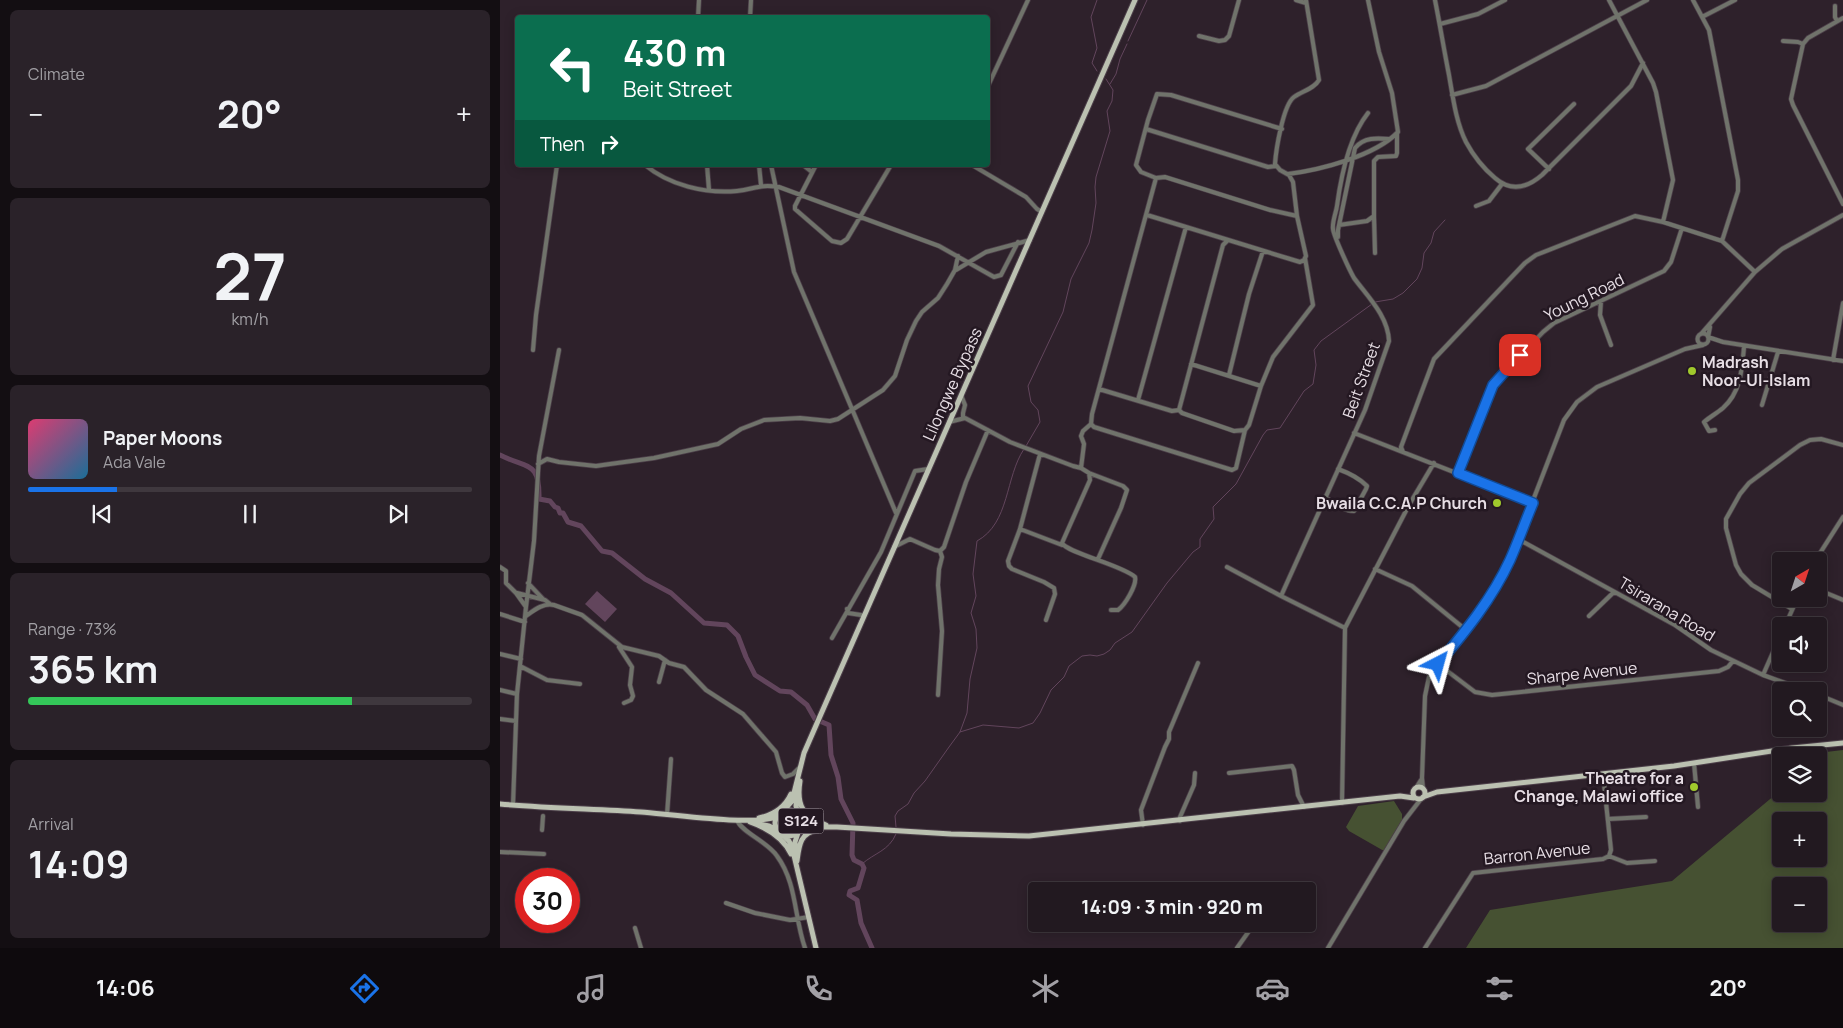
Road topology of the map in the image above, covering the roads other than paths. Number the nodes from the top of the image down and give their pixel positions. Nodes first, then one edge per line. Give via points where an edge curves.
1 (700, 0) edge
2 (752, 0) edge
3 (1028, 0) edge
4 (1135, 0) edge
5 (1239, 0) edge
6 (1296, 0) edge
7 (1368, 0) edge
8 (1435, 0) edge
9 (1505, 0) edge
10 (1609, 0) edge
11 (1647, 0) edge
12 (1692, 0) edge
13 (1735, 0) edge
14 (1306, 2) edge
15 (1835, 6) dead end
16 (698, 15) edge
17 (750, 15) edge
18 (1617, 16) junction
19 (1702, 17) junction
20 (1843, 18) edge
21 (1837, 22) junction
22 (1440, 24) junction
23 (1199, 36) dead end
24 (1783, 41) dead end
25 (1803, 44) junction
26 (1643, 63) junction
27 (990, 82) edge
28 (1452, 96) junction
29 (1574, 104) dead end
30 (1368, 112) dead end
31 (1146, 129) junction
32 (1282, 129) junction
33 (1397, 134) junction
34 (1390, 139) junction
35 (1352, 160) junction
36 (1346, 161) junction
37 (1276, 166) junction
38 (557, 167) edge
39 (647, 167) edge
40 (707, 167) edge
41 (759, 167) edge
42 (771, 167) edge
43 (806, 167) edge
44 (815, 167) edge
45 (890, 167) edge
46 (975, 167) edge
47 (1548, 169) junction
48 (812, 172) junction
49 (1288, 174) junction
50 (1156, 178) junction
51 (1502, 184) junction
52 (761, 185) junction
53 (775, 186) junction
54 (709, 190) junction
55 (800, 195) junction
56 (1843, 204) edge
57 (1476, 206) dead end
58 (1042, 212) junction
59 (1147, 215) junction
60 (1843, 215) edge
61 (1297, 216) junction
62 (1374, 216) junction
63 (860, 217) junction
64 (1663, 222) junction
65 (1339, 225) junction
66 (1186, 227) junction
67 (1682, 228) junction
68 (1030, 240) junction
69 (1228, 240) junction
70 (1018, 242) junction
71 (1722, 242) junction
72 (1339, 244) junction
73 (1263, 251) junction
74 (1375, 253) dead end
75 (958, 256) junction
76 (1305, 258) junction
77 (968, 262) junction
78 (955, 270) junction
79 (1755, 272) junction
80 (1601, 301) junction
81 (1843, 303) edge
82 (1712, 323) junction
83 (1699, 336) junction
84 (1708, 336) junction
85 (1722, 342) junction
86 (1705, 344) junction
87 (1611, 345) dead end
88 (1744, 347) junction
89 (1685, 348) junction
90 (534, 350) dead end
91 (559, 350) dead end
92 (1778, 352) junction
93 (1833, 360) junction
94 (1843, 361) edge
95 (1191, 364) junction
96 (1229, 375) junction
97 (1261, 386) junction
98 (1099, 389) junction
99 (961, 395) junction
100 (1138, 400) junction
101 (1762, 405) dead end
102 (852, 410) junction
103 (1179, 410) junction
104 (963, 418) junction
105 (949, 423) junction
106 (1091, 424) junction
107 (988, 430) junction
108 (1245, 430) junction
109 (1715, 430) dead end
110 (1354, 433) junction
111 (1843, 446) edge
112 (1403, 452) junction
113 (1040, 454) junction
114 (1434, 463) junction
115 (538, 464) junction
116 (1081, 468) junction
117 (1338, 469) junction
118 (928, 470) junction
119 (1089, 473) junction
120 (1458, 473) junction
121 (1325, 497) junction
122 (1533, 503) junction
123 (896, 513) junction
124 (1843, 517) edge
125 (1020, 529) junction
126 (901, 532) junction
127 (1518, 539) junction
128 (908, 540) junction
129 (1062, 546) junction
130 (894, 547) junction
131 (940, 551) junction
132 (1821, 552) edge
133 (1098, 559) junction
134 (500, 567) edge
135 (1227, 567) dead end
136 (1375, 569) junction
137 (528, 583) junction
138 (1614, 592) junction
139 (516, 593) junction
140 (1828, 594) edge
141 (527, 595) junction
142 (1281, 596) junction
143 (545, 600) junction
144 (1843, 600) edge
145 (550, 604) junction
146 (526, 607) junction
147 (847, 609) junction
148 (1792, 609) joint
149 (1111, 610) dead end
150 (500, 614) edge
151 (861, 615) dead end
152 (526, 616) junction
153 (1589, 616) dead end
154 (1789, 617) edge
155 (1046, 620) dead end
156 (525, 622) junction
157 (1345, 628) junction
158 (1466, 630) junction
159 (832, 638) dead end
160 (618, 645) junction
161 (500, 654) edge
162 (1772, 656) edge
163 (521, 659) junction
164 (665, 660) junction
165 (1733, 661) junction
166 (1198, 663) dead end
167 (1438, 664) junction
168 (520, 666) junction
169 (1764, 675) junction
170 (659, 682) dead end
171 (1783, 682) edge
172 (580, 684) dead end
173 (500, 690) edge
174 (517, 694) junction
175 (938, 695) dead end
176 (1827, 698) edge
177 (624, 703) dead end
178 (1843, 705) edge
179 (500, 719) edge
180 (516, 721) junction
181 (1843, 743) edge
182 (671, 759) dead end
183 (1694, 763) junction
184 (800, 766) junction
185 (1195, 773) dead end
186 (1229, 773) dead end
187 (1603, 774) junction
188 (1422, 778) junction
189 (797, 782) junction
190 (1415, 789) junction
191 (1424, 789) junction
192 (1437, 792) junction
193 (1400, 796) junction
194 (1414, 798) junction
195 (1422, 798) junction
196 (1342, 803) junction
197 (500, 804) edge
198 (513, 805) junction
199 (1698, 806) dead end
200 (1304, 807) junction
201 (1413, 808) junction
202 (783, 811) junction
203 (667, 815) junction
204 (543, 816) dead end
205 (778, 816) junction
206 (799, 817) junction
207 (1646, 817) dead end
208 (1608, 819) junction
209 (738, 820) junction
210 (1180, 821) junction
211 (750, 822) junction
212 (1143, 824) junction
213 (826, 826) junction
214 (542, 830) dead end
215 (778, 831) junction
216 (799, 831) junction
217 (782, 835) junction
218 (500, 852) edge
219 (544, 854) dead end
220 (1609, 856) junction
221 (1655, 861) dead end
222 (796, 862) junction
223 (726, 903) dead end
224 (809, 917) junction
225 (797, 919) junction
226 (635, 928) dead end
227 (1248, 932) edge
228 (641, 948) edge
229 (805, 948) edge
230 (816, 948) edge
231 (1237, 948) edge
232 (1328, 948) edge
233 (1425, 948) edge

1 - 16 street
2 - 17 street
3 - 27 street
4 - 58 main road, Lilongwe Bypass
5 - 23 street via 1225,40 1219,42
6 - 14 street
7 - 33 street via 1392,93
8 - 22 street
9 - 22 street via 1478,14
10 - 18 street
11 - 18 street
12 - 19 street
13 - 19 street
14 - 32 street via 1319,80 1292,98
15 - 21 street
18 - 26 street
18 - 28 street via 1486,86
19 - 71 street via 1710,34 1738,180 1738,191
20 - 21 street
21 - 25 street
22 - 28 street
24 - 25 street
25 - 56 street via 1791,102
26 - 47 street via 1631,86
26 - 64 street via 1656,92 1673,180
28 - 51 street via 1466,142
29 - 47 street via 1528,149
30 - 36 street, Beit Street
31 - 32 street via 1156,95 1160,94
31 - 37 street via 1268,167
31 - 50 street via 1136,165 1139,171
32 - 37 street
33 - 34 street
33 - 62 street via 1396,156 1378,157 1374,161
34 - 35 street
34 - 35 street via 1375,138 1361,142 1355,148
35 - 36 street
35 - 65 street
36 - 49 street
36 - 72 street, Beit Street via 1333,227
37 - 49 street
38 - 90 street
39 - 54 street via 676,183
40 - 54 street
41 - 52 street
42 - 53 street
43 - 48 street
44 - 48 street
45 - 63 street
46 - 58 street via 1026,197
47 - 51 street via 1527,186
48 - 55 street
49 - 61 street via 1293,182
50 - 59 street
50 - 61 street via 1165,177
51 - 57 street via 1489,201
52 - 53 street
52 - 54 street via 737,191
53 - 55 street
53 - 102 street via 794,272
55 - 63 street
55 - 63 street via 796,212 837,243 844,242
58 - 68 main road, Lilongwe Bypass
59 - 66 street
59 - 98 street
60 - 79 street via 1782,249
61 - 76 street
62 - 65 street via 1367,221
62 - 74 street
63 - 75 street
64 - 67 street
64 - 112 street via 1631,217 1536,255 1525,263 1434,359 1401,447
65 - 72 street
66 - 69 street
66 - 100 street
67 - 71 street
67 - 80 street, Young Road via 1666,269
68 - 70 street
68 - 99 main road, Lilongwe Bypass
69 - 73 street
69 - 95 street via 1223,245
70 - 77 street via 986,252
70 - 77 street via 1001,274 996,277
71 - 79 street
72 - 110 street, Beit Street via 1354,278 1375,305 1389,336 1365,410
73 - 76 street via 1300,262
73 - 96 street
75 - 77 street
75 - 78 street
76 - 97 street via 1313,305 1276,353
77 - 78 street
78 - 102 street via 938,298 916,321 894,376 883,390
79 - 82 street
80 - 87 street via 1600,315
80 - 120 street, Young Road via 1546,328 1498,379
81 - 93 street
82 - 83 street
82 - 84 street
83 - 84 street
83 - 86 street via 1698,341
83 - 89 street
84 - 85 street
84 - 86 street
85 - 86 street
85 - 88 street
86 - 89 street
88 - 92 street
88 - 109 street via 1740,381 1734,395 1724,408 1704,422 1709,431
89 - 122 street via 1609,380 1577,402 1560,427
91 - 115 street
92 - 93 street
92 - 101 street
93 - 94 street
95 - 96 street
95 - 103 street
96 - 97 street
97 - 108 street via 1250,425
98 - 100 street
98 - 106 street
99 - 104 street via 966,405
99 - 105 main road, Lilongwe Bypass
100 - 103 street via 1172,411
102 - 115 street via 830,421 800,418 764,420 734,432 718,444 654,458 596,466 547,459
102 - 123 street
103 - 108 street via 1234,431
104 - 105 street
104 - 107 street
105 - 118 main road, Lilongwe Bypass
106 - 108 street via 1232,470 1236,468
106 - 116 street via 1081,434 1084,444
107 - 113 street
107 - 131 street via 966,482 946,545
110 - 112 street, Beit Street
110 - 117 street
111 - 148 street via 1821,439 1800,444 1749,483 1726,519 1741,574 1752,585
112 - 114 street, Beit Street
113 - 116 street
113 - 125 street
114 - 120 street, Beit Street
114 - 136 street
115 - 137 street
116 - 119 street
117 - 121 street
117 - 121 street via 1362,481 1366,489 1354,511 1342,509
118 - 123 street via 916,471
118 - 126 main road, Lilongwe Bypass
119 - 129 street via 1090,480
119 - 133 street via 1127,490
120 - 122 street, Beit Street
121 - 142 street
122 - 127 street
123 - 147 street via 881,552 855,601
124 - 132 street
125 - 129 street
125 - 155 street via 1008,564 1012,569 1054,588
126 - 128 street
126 - 130 main road, Lilongwe Bypass
127 - 138 street, Tsirarana Road
127 - 158 street via 1492,593
128 - 130 street
128 - 131 street
129 - 133 street
130 - 184 main road, Lilongwe Bypass
131 - 175 street via 938,585 942,631
133 - 149 street via 1134,575 1136,579 1122,606
134 - 139 street via 506,571 506,584
135 - 142 street
136 - 157 street
136 - 158 street via 1412,586
137 - 141 street
137 - 143 street
138 - 153 street
138 - 165 street, Tsirarana Road
139 - 141 street
139 - 146 street
140 - 144 street
141 - 143 street
141 - 146 street
142 - 157 street
143 - 145 street
145 - 152 street
145 - 160 street via 582,615
146 - 152 street
147 - 151 street via 851,614
147 - 159 street
148 - 154 street
150 - 156 street
152 - 156 street
156 - 163 street
157 - 196 street
158 - 167 street
160 - 164 street
160 - 177 street via 632,667 630,685 633,696
161 - 163 street
162 - 169 street
163 - 168 street
164 - 170 street
164 - 184 street via 684,668 706,690 740,711 776,752 785,776 793,774
165 - 167 street, Sharpe Avenue via 1718,671 1492,695 1475,692
165 - 169 street, Tsirarana Road
166 - 212 street via 1141,810
167 - 188 street via 1430,677 1425,696
168 - 172 street via 547,680
168 - 174 street
169 - 171 street, Tsirarana Road
173 - 174 street
174 - 180 street
176 - 178 street
179 - 180 street
180 - 198 street
181 - 183 main road
182 - 203 street
183 - 187 main road
183 - 199 street
184 - 189 main road, Lilongwe Bypass
184 - 213 main road via 802,808 810,818
185 - 210 street via 1194,785
186 - 200 street via 1292,766
187 - 192 main road
187 - 208 street, Barron Avenue
188 - 190 street
188 - 191 street
189 - 202 main road, Lilongwe Bypass via 792,801
189 - 206 main road, Lilongwe Bypass
189 - 209 main road via 787,801 776,812 765,817
190 - 191 main road
190 - 193 main road, S124
190 - 194 main road
191 - 192 main road
191 - 195 main road
192 - 195 main road
193 - 194 main road, S124
193 - 196 main road, S124
194 - 195 main road
194 - 201 street
195 - 201 street
196 - 200 main road, S124
197 - 198 main road, S124
198 - 203 main road, S124
200 - 210 main road, S124
201 - 232 street
202 - 205 main road, S124
202 - 206 main road, S124 via 791,811
203 - 209 main road, S124
204 - 214 street
205 - 209 main road, S124 via 769,820
205 - 215 main road, S124 via 775,824
206 - 213 main road, S124
206 - 216 main road, S124
207 - 208 street
208 - 220 street, Barron Avenue
209 - 211 main road, S124
209 - 225 street via 741,828 777,855 791,883
210 - 212 main road, S124
211 - 215 main road, S124 via 766,824
211 - 222 main road via 784,842
212 - 213 main road, S124 via 1029,836
213 - 216 main road, S124
213 - 222 main road via 805,834
215 - 217 main road, S124
216 - 217 main road, S124 via 791,836
216 - 222 main road via 795,846
217 - 222 main road via 791,844
218 - 219 street
220 - 221 street via 1627,863
220 - 233 street, Barron Avenue via 1472,873
222 - 224 main road
223 - 225 street via 755,913
224 - 225 street
224 - 230 main road
225 - 229 street
226 - 228 street
227 - 231 street

